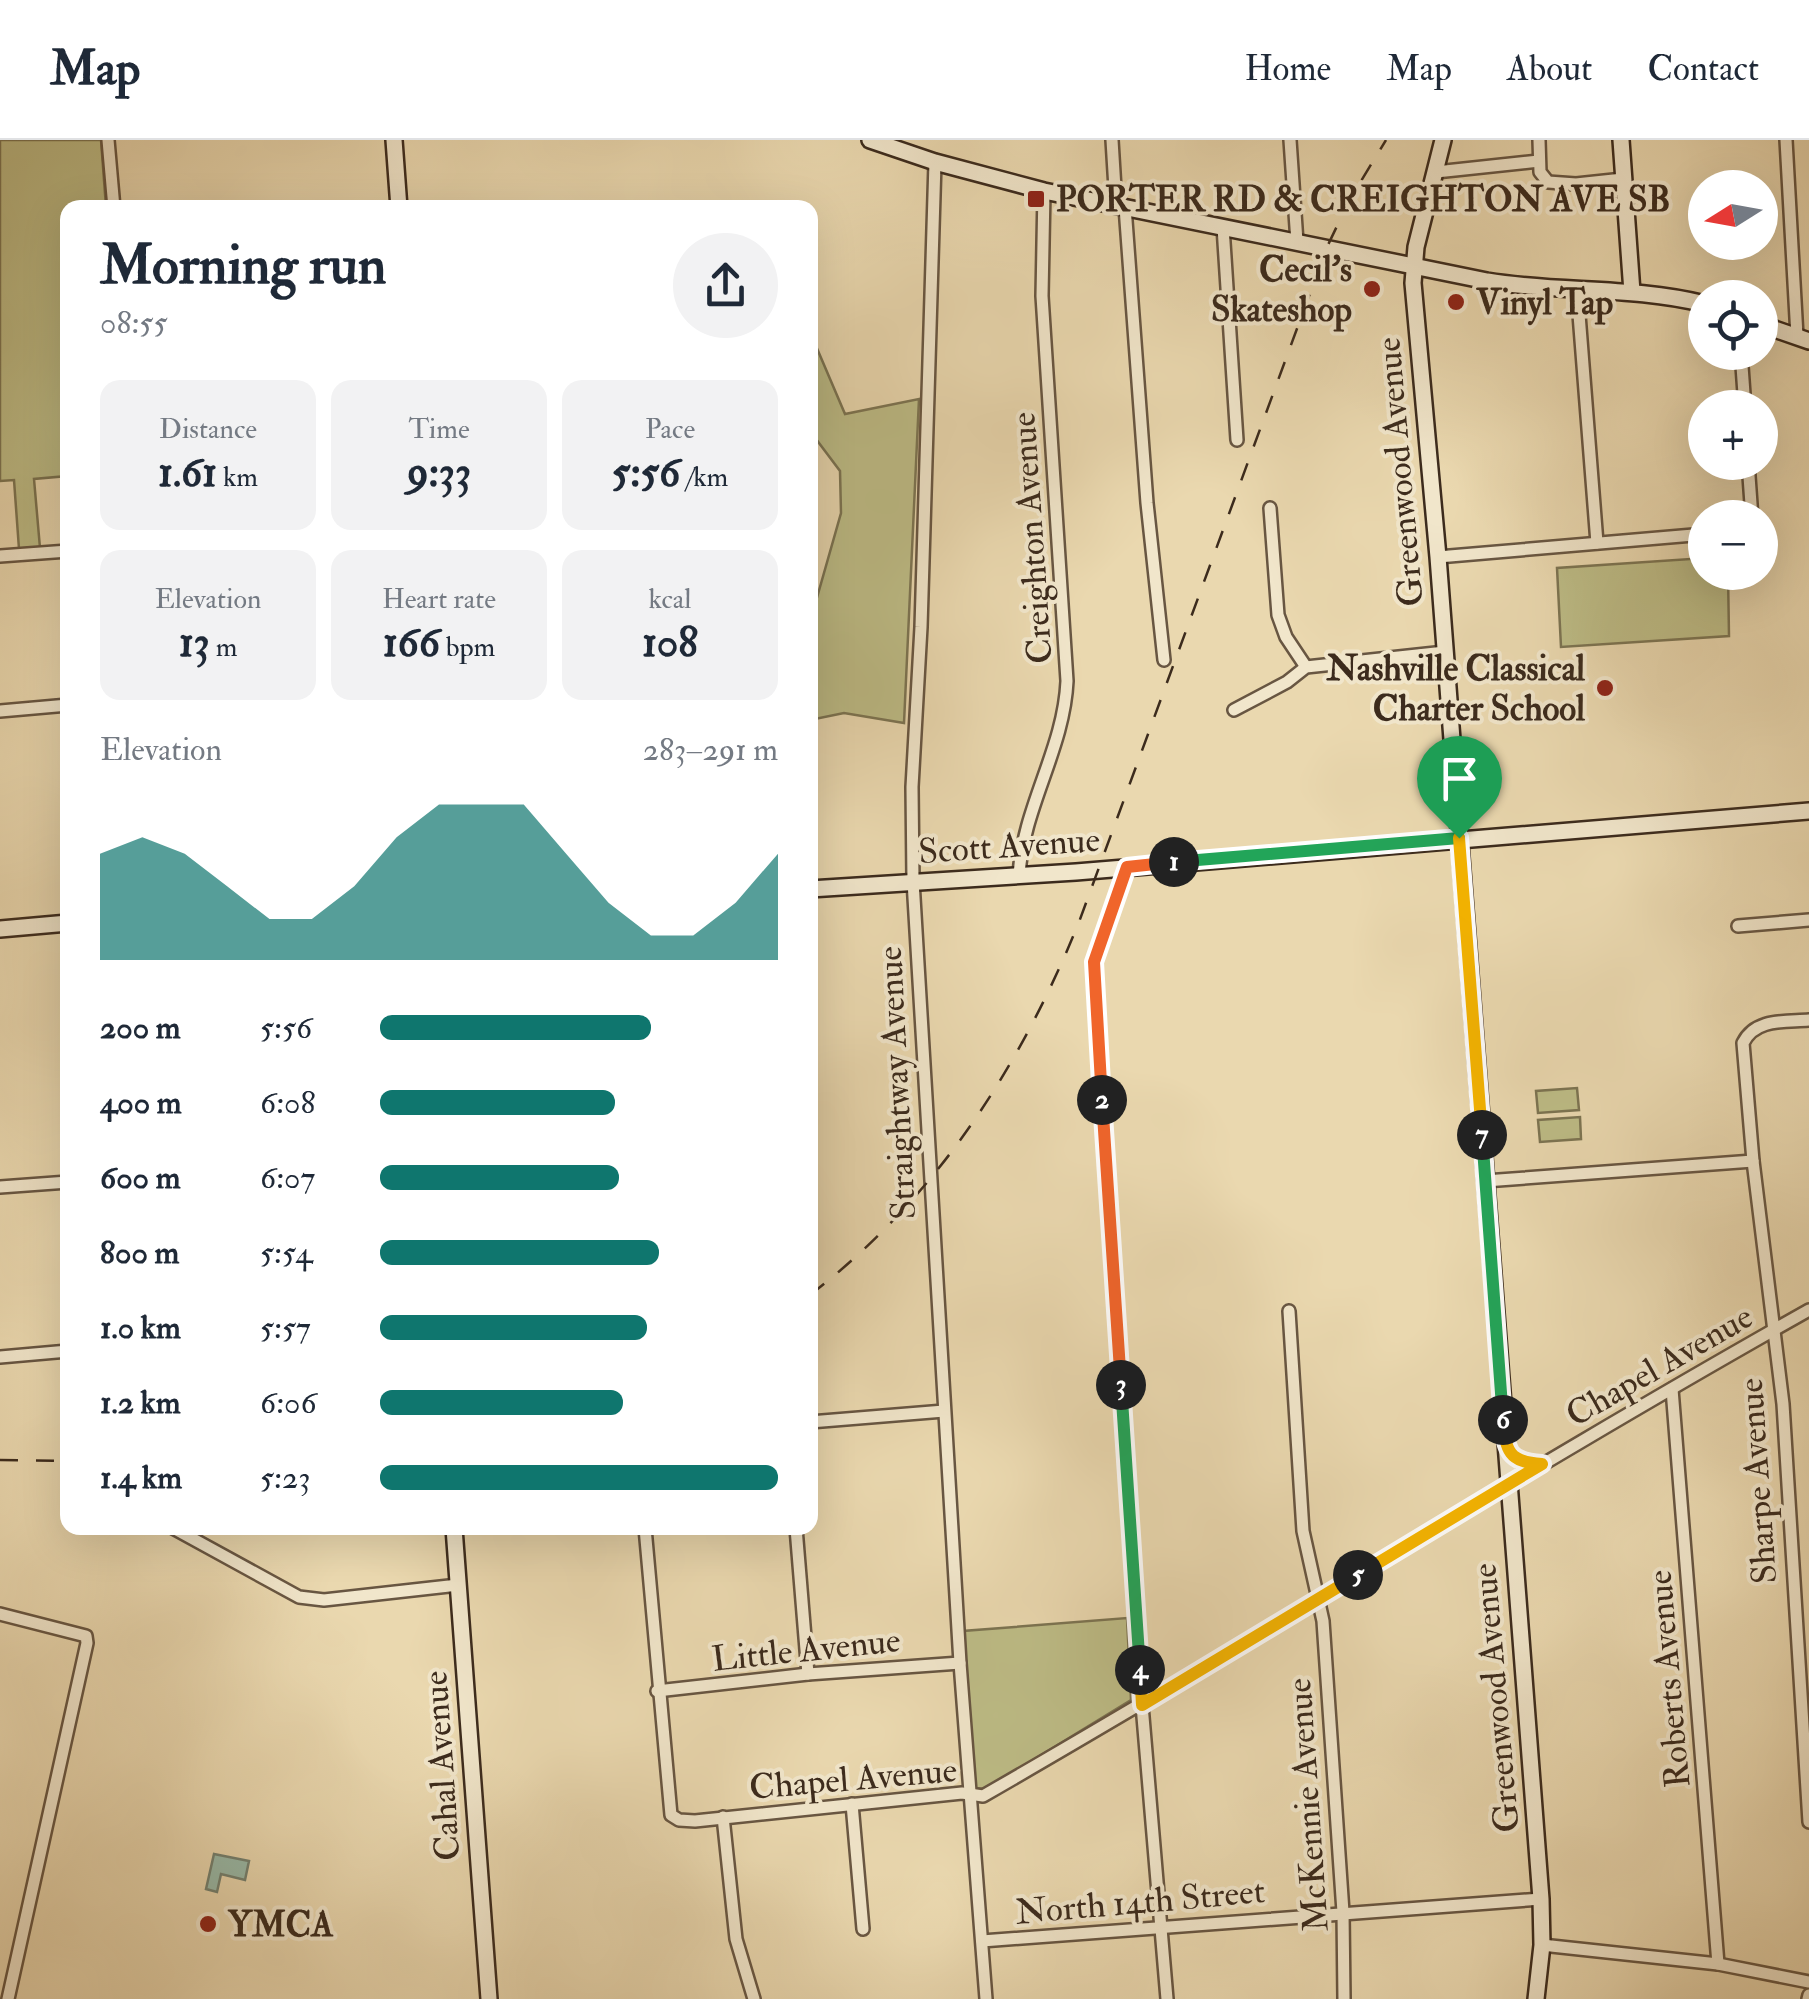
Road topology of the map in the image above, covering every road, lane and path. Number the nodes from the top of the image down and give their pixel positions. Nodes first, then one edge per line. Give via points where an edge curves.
1 (108, 140) edge
2 (394, 140) edge
3 (870, 140) edge
4 (1112, 140) edge
5 (1290, 140) edge
6 (1443, 140) edge
7 (1538, 140) edge
8 (1622, 140) edge
9 (1786, 140) edge
10 (935, 162) junction
11 (1540, 162) junction
12 (1436, 172) junction
13 (1624, 179) junction
14 (1044, 191) junction
15 (113, 200) edge
16 (398, 200) edge
17 (1120, 206) junction
18 (1223, 227) junction
19 (1296, 242) junction
20 (1809, 252) edge
21 (1791, 253) junction
22 (1413, 265) junction
23 (1577, 289) junction
24 (1632, 292) junction
25 (1688, 301) edge
26 (1778, 330) edge
27 (1803, 338) edge
28 (1238, 440) dead end
29 (1270, 508) dead end
30 (1688, 535) edge
31 (1597, 543) junction
32 (60, 552) edge
33 (0, 556) edge
34 (1438, 556) junction
35 (1445, 652) junction
36 (1164, 660) dead end
37 (1306, 667) junction
38 (60, 706) edge
39 (1234, 710) dead end
40 (0, 711) edge
41 (1809, 810) edge
42 (1459, 838) junction
43 (1127, 867) junction
44 (1019, 875) junction
45 (913, 881) junction
46 (818, 888) edge
47 (1809, 920) edge
48 (60, 924) edge
49 (1738, 926) dead end
50 (0, 928) edge
51 (1809, 1020) edge
52 (1752, 1162) junction
53 (1485, 1181) junction
54 (60, 1183) edge
55 (0, 1187) edge
56 (1809, 1310) edge
57 (1289, 1311) dead end
58 (1772, 1331) junction
59 (60, 1352) edge
60 (0, 1357) edge
61 (1672, 1389) junction
62 (944, 1411) junction
63 (818, 1421) edge
64 (1505, 1447) junction
65 (1542, 1464) junction
66 (1508, 1484) junction
67 (186, 1535) edge
68 (454, 1535) edge
69 (646, 1535) edge
70 (797, 1535) edge
71 (1792, 1584) junction
72 (458, 1585) junction
73 (1809, 1586) edge
74 (1319, 1598) junction
75 (0, 1614) edge
76 (960, 1663) junction
77 (808, 1674) junction
78 (658, 1691) junction
79 (1142, 1705) junction
80 (971, 1795) junction
81 (852, 1804) junction
82 (724, 1817) junction
83 (1809, 1822) edge
84 (1542, 1899) junction
85 (1343, 1912) junction
86 (863, 1929) dead end
87 (1161, 1929) junction
88 (982, 1941) junction
89 (1542, 1945) junction
90 (1718, 1964) junction
91 (1809, 1982) edge
92 (8, 1999) edge
93 (489, 1999) edge
94 (754, 1999) edge
95 (986, 1999) edge
96 (1167, 1999) edge
97 (1344, 1999) edge
98 (1536, 1999) edge

1 - 15 street
2 - 16 street
3 - 10 street
4 - 17 street
5 - 19 street
6 - 12 street, Greenwood Avenue
7 - 11 street
8 - 13 street
9 - 21 street
10 - 14 street
10 - 45 street, Straightway Avenue
11 - 12 street
11 - 13 street via 1548,182
12 - 22 street, Greenwood Avenue
13 - 24 street
14 - 17 street
14 - 44 street, Creighton Avenue via 1042,296 1068,682
17 - 18 street
17 - 36 street
18 - 19 street
18 - 28 street
19 - 22 street
20 - 21 street
21 - 27 street
22 - 23 street via 1538,290
22 - 34 street, Greenwood Avenue
23 - 24 street
23 - 31 street
24 - 25 street
26 - 27 street
29 - 37 street via 1278,614
30 - 31 street
31 - 34 street
32 - 33 street
34 - 35 street, Greenwood Avenue
35 - 37 street
35 - 42 street, Greenwood Avenue
37 - 39 street
38 - 40 street
41 - 42 street, Scott Avenue
42 - 43 street, Scott Avenue
42 - 53 street, Greenwood Avenue
43 - 44 street, Scott Avenue
43 - 79 street via 1094,962
44 - 45 street, Scott Avenue
45 - 46 street, Scott Avenue
45 - 62 street, Straightway Avenue
47 - 49 street
48 - 50 street
51 - 52 street, Sharpe Avenue via 1748,1032
52 - 53 street
52 - 58 street, Sharpe Avenue
53 - 64 street, Greenwood Avenue
54 - 55 street
56 - 58 street, Chapel Avenue
57 - 74 street, McKennie Avenue via 1303,1531
58 - 61 street, Chapel Avenue
58 - 71 street, Sharpe Avenue via 1783,1404
59 - 60 street
61 - 65 street, Chapel Avenue
61 - 90 street, Roberts Avenue
62 - 63 street
62 - 76 street, Straightway Avenue
64 - 65 street via 1520,1460
64 - 66 street, Greenwood Avenue
65 - 66 street, Chapel Avenue
66 - 74 street, Chapel Avenue
66 - 84 street, Greenwood Avenue
67 - 72 street via 299,1597
68 - 72 street, Cahal Avenue
69 - 78 street
70 - 77 street
71 - 73 street
71 - 83 street, Sharpe Avenue
72 - 93 street, Cahal Avenue
74 - 79 street, Chapel Avenue
74 - 85 street, McKennie Avenue
75 - 92 street via 86,1636
76 - 77 street, Little Avenue
76 - 80 street, Straightway Avenue
77 - 78 street, Little Avenue
78 - 82 street, Chapel Avenue via 671,1815
79 - 80 street, Chapel Avenue via 983,1796
79 - 87 street
80 - 81 street, Chapel Avenue
80 - 88 street, Straightway Avenue
81 - 82 street, Chapel Avenue
81 - 86 street
82 - 94 street via 736,1939
84 - 85 street, North 14th Street
84 - 89 street, Greenwood Avenue
85 - 87 street, North 14th Street
85 - 97 street, McKennie Avenue
87 - 88 street, North 14th Street
87 - 96 street
88 - 95 street, Straightway Avenue
89 - 90 street
89 - 98 street, Greenwood Avenue
90 - 91 street

